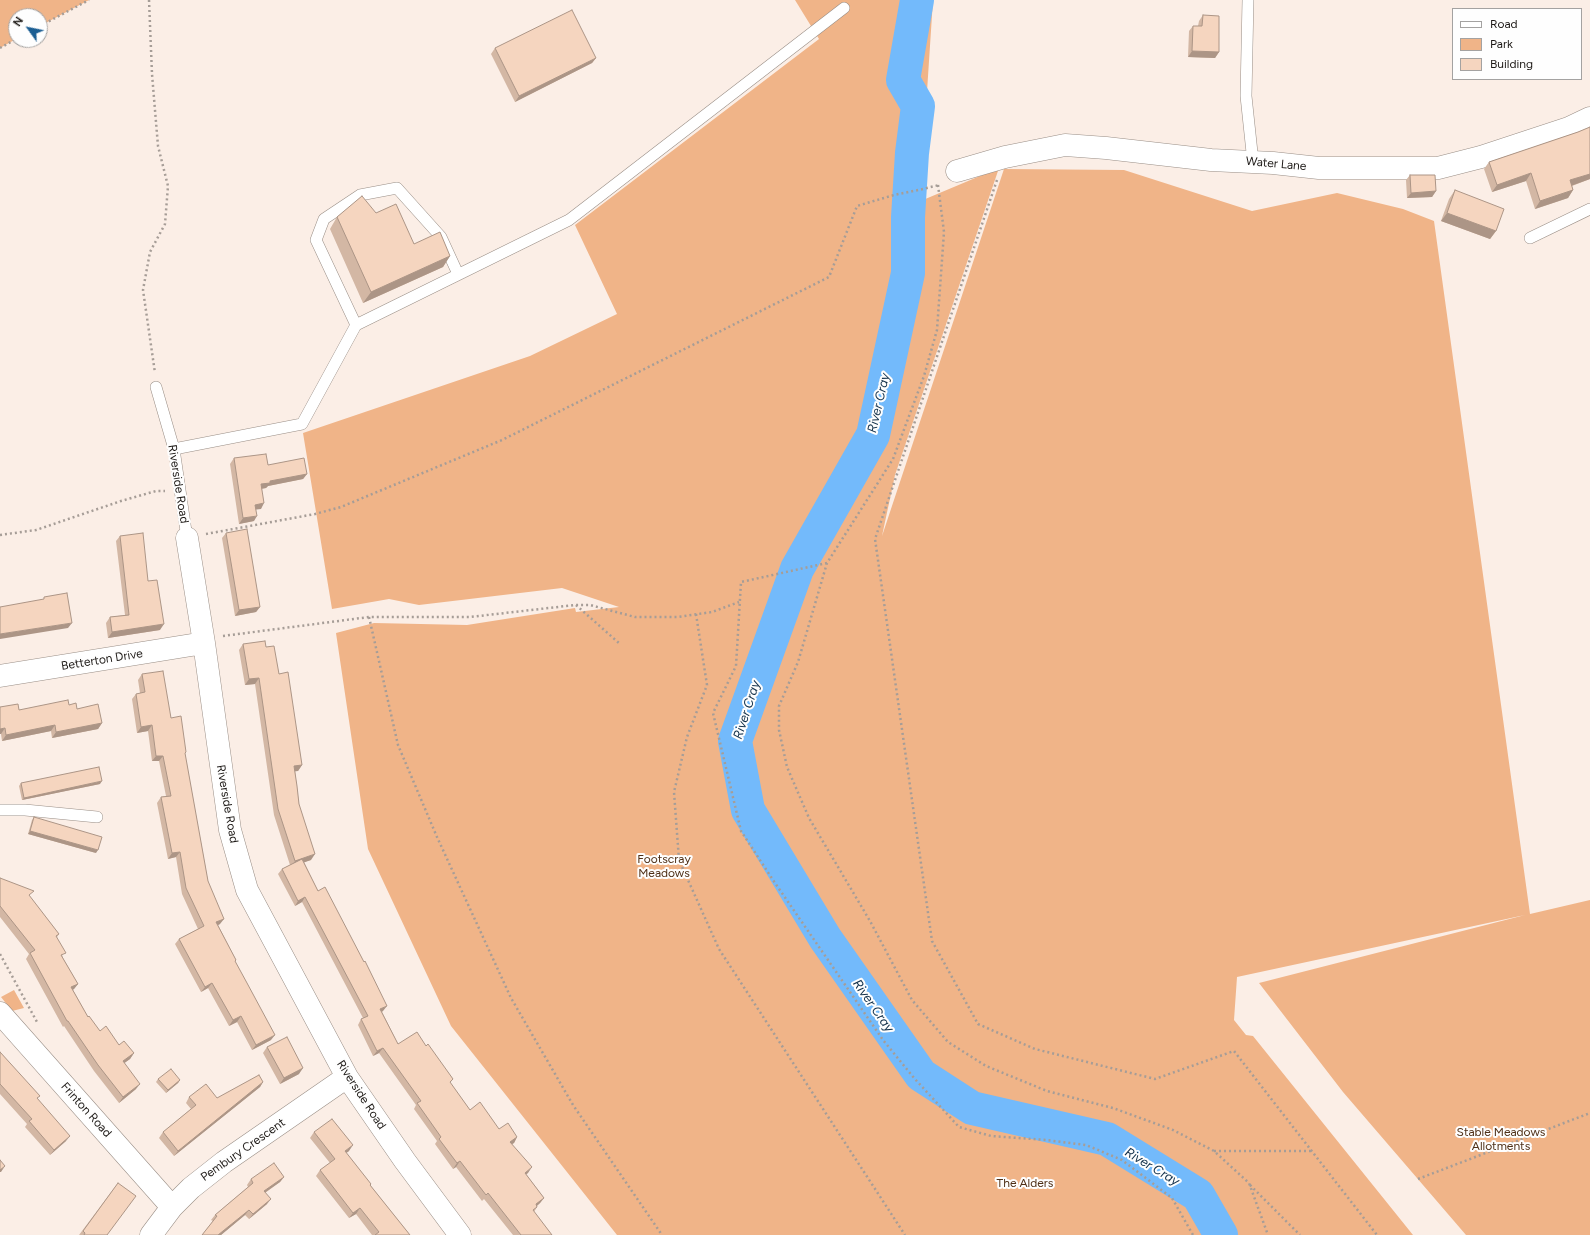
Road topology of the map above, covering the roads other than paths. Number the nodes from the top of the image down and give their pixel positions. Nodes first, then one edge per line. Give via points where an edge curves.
1 (1248, 0) edge
2 (844, 8) dead end
3 (1590, 118) edge
4 (1253, 162) junction
5 (957, 171) dead end
6 (1590, 209) edge
7 (1530, 238) dead end
8 (458, 274) junction
9 (356, 325) junction
10 (156, 387) road end
11 (174, 449) junction
12 (187, 538) joint
13 (204, 641) junction
14 (0, 676) edge
15 (0, 810) edge
16 (97, 817) dead end
17 (0, 1013) edge
18 (347, 1077) junction
19 (172, 1207) junction
20 (151, 1235) edge
21 (460, 1235) edge

1 - 4 lane via 1246,96
2 - 8 lane via 569,220
3 - 4 street, Water Lane via 1569,128 1481,157 1438,168 1319,168
4 - 5 street, Water Lane via 1211,160 1065,142
6 - 7 lane
8 - 9 lane
8 - 9 lane via 441,237 397,188 360,195 324,219 316,240
9 - 11 lane via 302,424
10 - 11 lane, Riverside Road
11 - 12 lane, Riverside Road
12 - 13 street, Riverside Road
13 - 14 street, Betterton Drive
13 - 18 street, Riverside Road via 230,830 247,890
15 - 16 lane
17 - 19 street, Frinton Road
18 - 19 street, Pembury Crescent via 224,1162 190,1188
18 - 21 street, Riverside Road
19 - 20 street, Pembury Crescent

